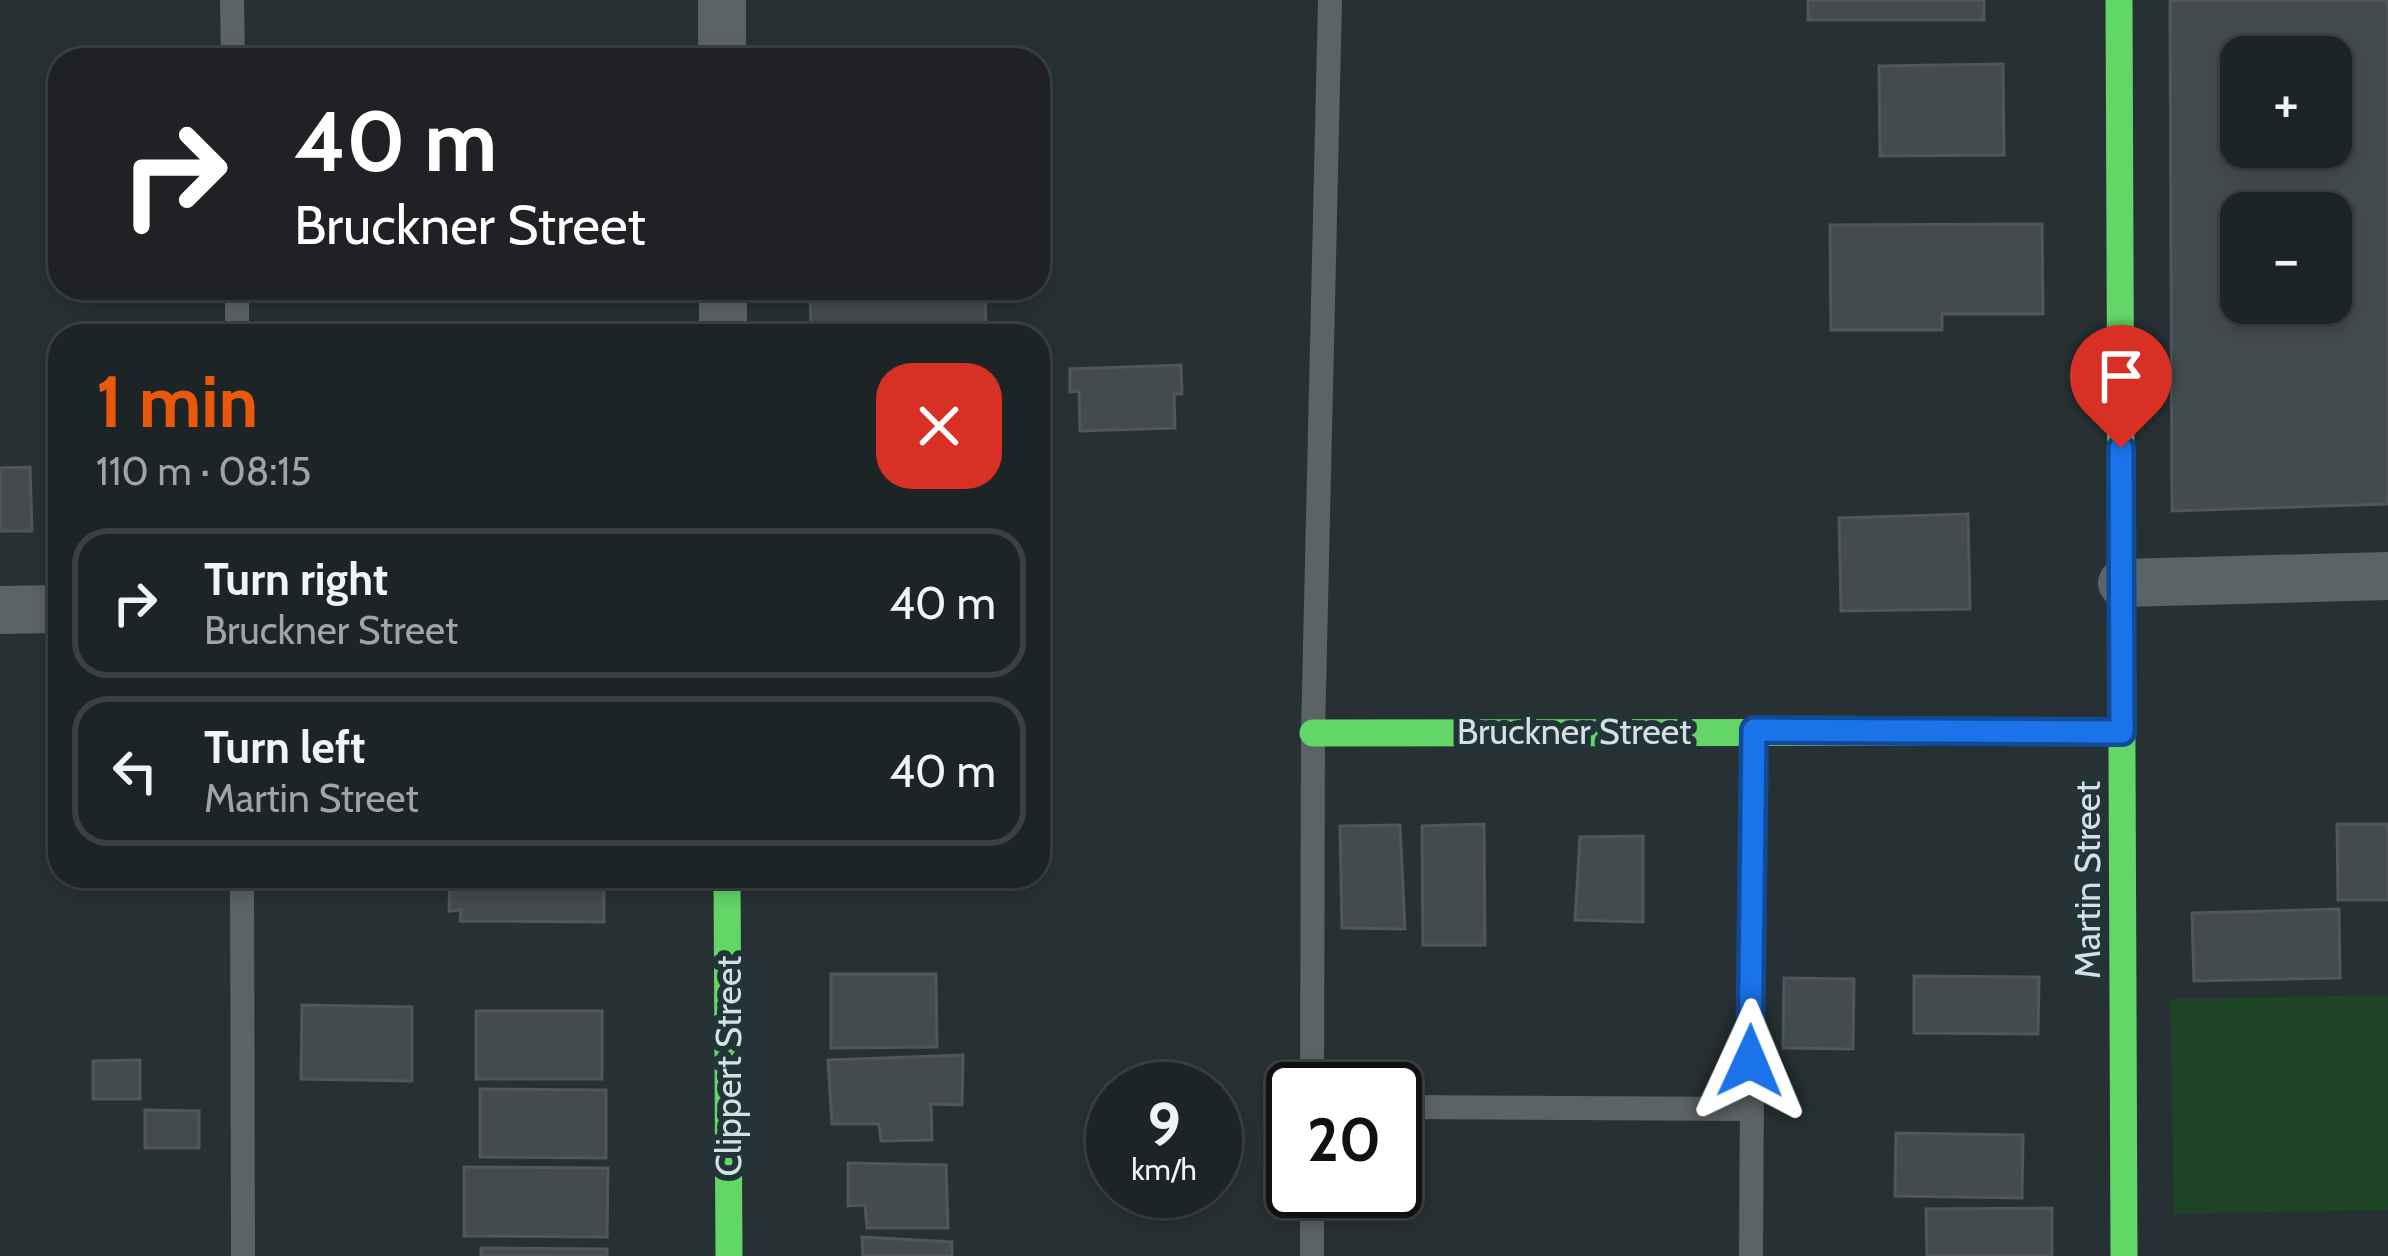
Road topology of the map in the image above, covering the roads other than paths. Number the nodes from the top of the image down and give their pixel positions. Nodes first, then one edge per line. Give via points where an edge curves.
1 (232, 0) edge
2 (722, 0) edge
3 (1330, 0) edge
4 (2119, 0) edge
5 (233, 48) edge
6 (722, 48) edge
7 (2388, 576) edge
8 (2122, 583) junction
9 (48, 608) edge
10 (0, 610) edge
11 (1754, 730) junction
12 (2122, 732) junction
13 (1313, 733) junction
14 (242, 888) edge
15 (727, 888) edge
16 (1312, 1062) edge
17 (1422, 1107) edge
18 (1749, 1109) junction
19 (1312, 1218) edge
20 (244, 1256) edge
21 (729, 1256) edge
22 (1312, 1256) edge
23 (1751, 1256) edge
24 (2124, 1256) edge

1 - 5 lane
2 - 6 street
3 - 13 lane
4 - 8 street, Martin Street
7 - 8 street
8 - 12 street, Martin Street
9 - 10 street
11 - 12 street, Bruckner Street
11 - 13 street, Bruckner Street
11 - 18 lane
12 - 24 street, Martin Street
13 - 16 lane
14 - 20 lane
15 - 21 street, Clippert Street
17 - 18 lane
18 - 23 lane
19 - 22 lane

